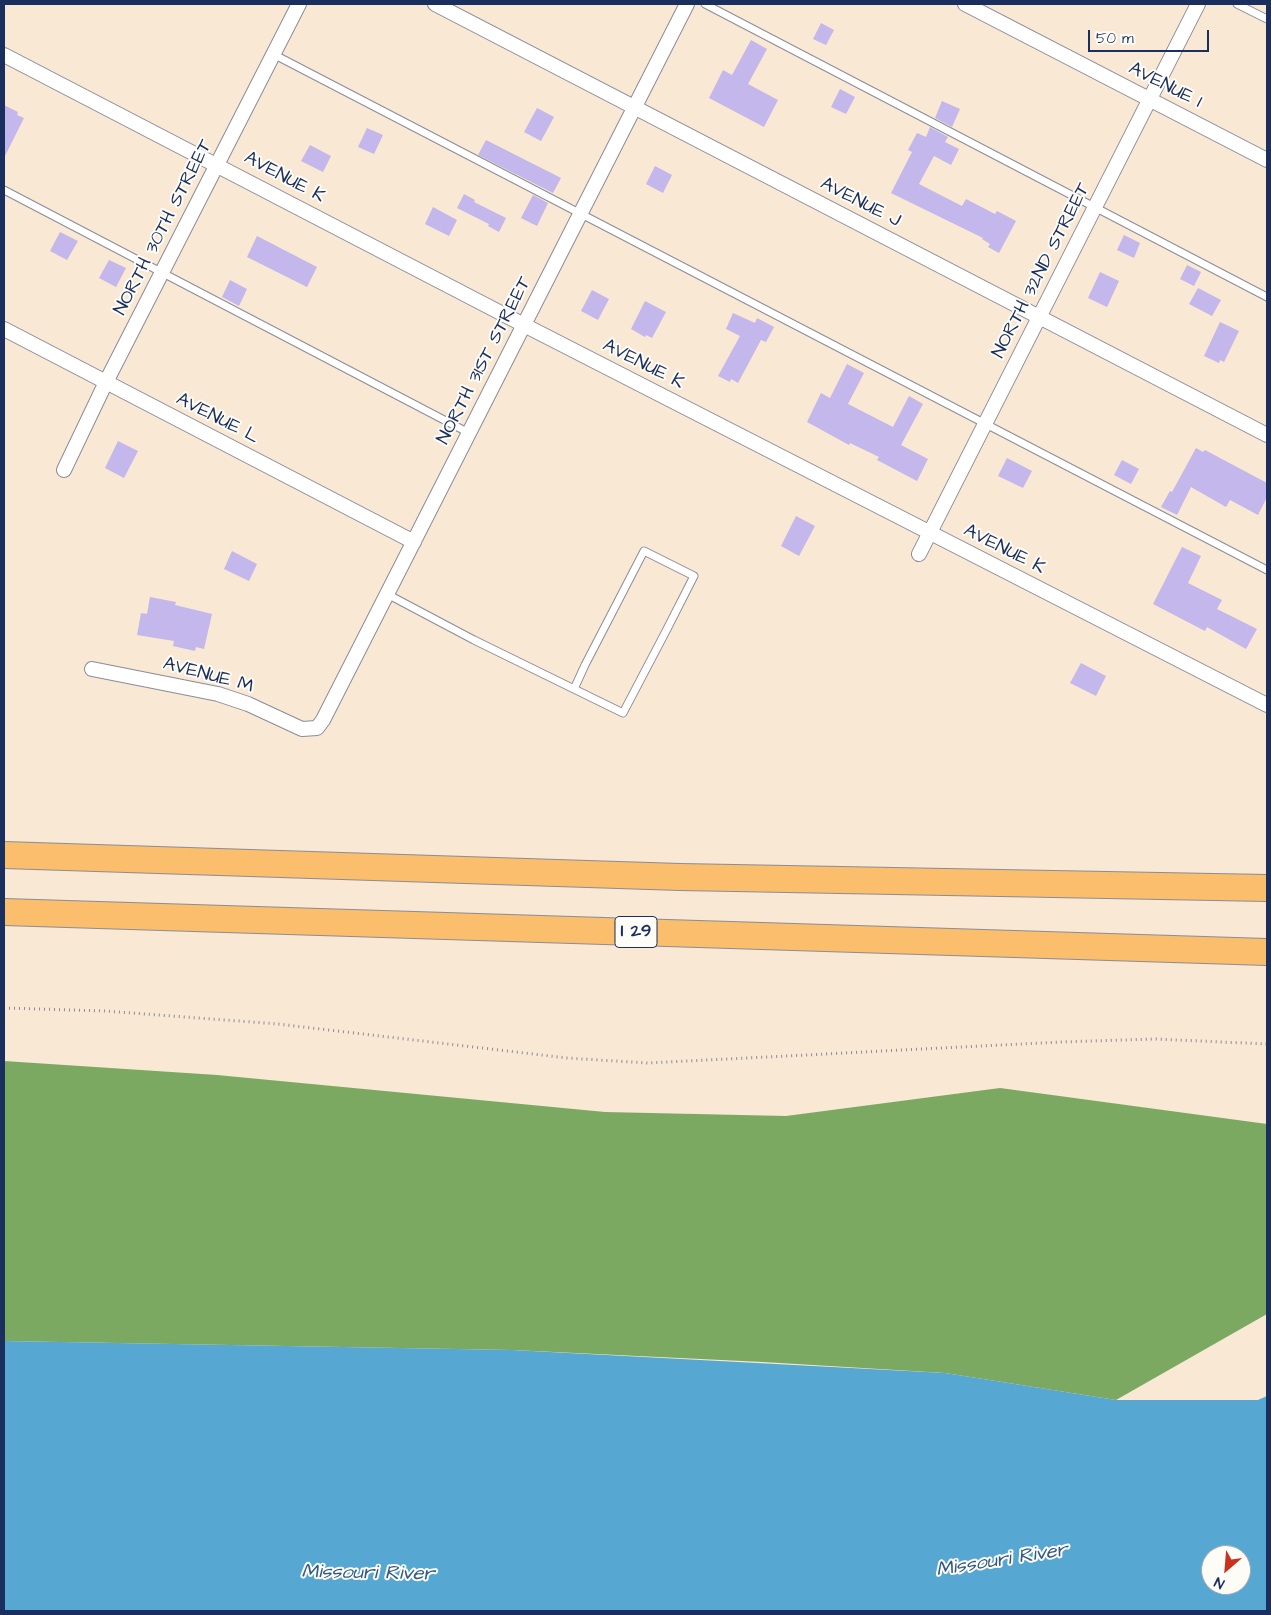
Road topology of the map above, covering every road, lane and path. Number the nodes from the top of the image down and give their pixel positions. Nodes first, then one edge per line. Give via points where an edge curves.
1 (299, 4) edge
2 (435, 4) edge
3 (687, 4) edge
4 (705, 4) edge
5 (965, 4) edge
6 (1198, 4) edge
7 (1238, 4) edge
8 (1267, 19) edge
9 (273, 54) junction
10 (4, 55) edge
11 (1149, 100) junction
12 (634, 107) junction
13 (1267, 160) edge
14 (217, 164) junction
15 (4, 190) edge
16 (1095, 207) junction
17 (580, 214) junction
18 (162, 272) junction
19 (1267, 297) edge
20 (1040, 317) junction
21 (524, 325) junction
22 (4, 329) edge
23 (106, 382) junction
24 (985, 423) junction
25 (469, 433) junction
26 (1267, 435) edge
27 (64, 470) dead end
28 (929, 533) junction
29 (414, 542) junction
30 (918, 554) dead end
31 (1267, 570) edge
32 (387, 594) junction
33 (92, 669) dead end
34 (574, 689) junction
35 (1267, 705) edge
36 (311, 729) joint
37 (4, 854) edge
38 (1267, 888) edge
39 (4, 912) edge
40 (1267, 952) edge
41 (4, 1008) edge
42 (1267, 1044) edge

1 - 9 street, NORTH 30TH STREET
2 - 12 street, AVENUE J
3 - 12 street, NORTH 31ST STREET
4 - 16 lane
5 - 11 street, AVENUE I
6 - 11 street, NORTH 32ND STREET
7 - 8 lane
9 - 14 street, NORTH 30TH STREET
9 - 17 lane
10 - 14 street, AVENUE K
11 - 13 street, AVENUE I
11 - 16 street, NORTH 32ND STREET
12 - 17 street, NORTH 31ST STREET
12 - 20 street, AVENUE J
14 - 18 street, NORTH 30TH STREET
14 - 21 street, AVENUE K
15 - 18 lane
16 - 19 lane
16 - 20 street, NORTH 32ND STREET
17 - 21 street, NORTH 31ST STREET
17 - 24 lane
18 - 23 street, NORTH 30TH STREET
18 - 25 lane
20 - 24 street, NORTH 32ND STREET
20 - 26 street, AVENUE J
21 - 25 street, NORTH 31ST STREET
21 - 28 street, AVENUE K
22 - 23 street, AVENUE L
23 - 27 street, NORTH 30TH STREET
23 - 29 street, AVENUE L
24 - 28 street, NORTH 32ND STREET
24 - 31 lane
25 - 29 street, NORTH 31ST STREET
28 - 30 street, NORTH 32ND STREET
28 - 35 street, AVENUE K
29 - 32 street, NORTH 31ST STREET
32 - 34 lane
32 - 36 street, NORTH 31ST STREET via 323,720 317,728
33 - 36 street, AVENUE M via 218,694 302,729
34 - 34 lane via 622,713 694,576 644,550
37 - 38 highway via 670,877
39 - 40 highway, I 29
41 - 42 path via 105,1010 278,1024 567,1058 648,1063 1155,1039

